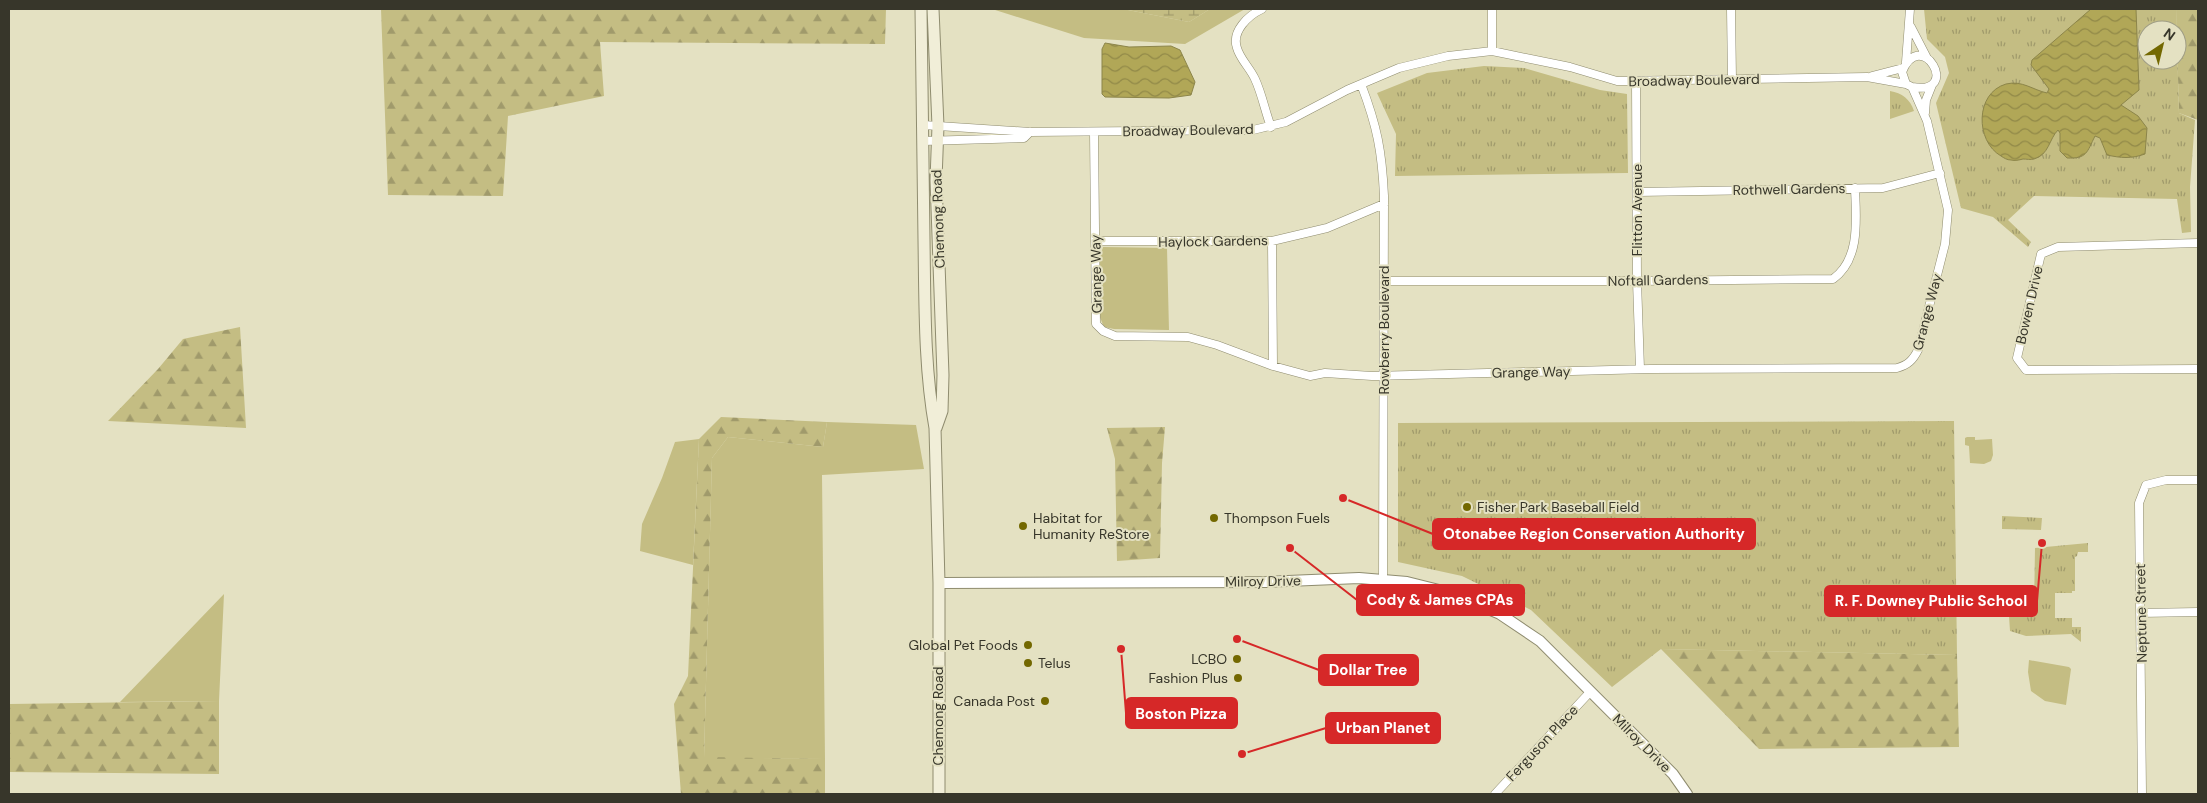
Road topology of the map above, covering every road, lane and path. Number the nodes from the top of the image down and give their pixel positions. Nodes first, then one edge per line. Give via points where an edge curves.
1 (920, 9) edge
2 (933, 9) edge
3 (1262, 9) edge
4 (1492, 9) edge
5 (1731, 9) edge
6 (1910, 9) edge
7 (1910, 26) junction
8 (1492, 51) junction
9 (1927, 58) junction
10 (1905, 65) junction
11 (1867, 78) junction
12 (1732, 80) junction
13 (1636, 81) junction
14 (1361, 84) junction
15 (1932, 85) junction
16 (1909, 86) junction
17 (1924, 115) junction
18 (923, 125) junction
19 (938, 126) junction
20 (1271, 127) junction
21 (1030, 132) junction
22 (1094, 132) junction
23 (937, 140) junction
24 (923, 141) junction
25 (1940, 173) junction
26 (1855, 188) junction
27 (1637, 192) junction
28 (1384, 204) junction
29 (1272, 241) junction
30 (1096, 242) junction
31 (2198, 243) edge
32 (1384, 281) junction
33 (1637, 281) junction
34 (1273, 366) junction
35 (1640, 369) junction
36 (2198, 369) edge
37 (1383, 374) junction
38 (936, 428) junction
39 (2198, 480) edge
40 (1383, 580) junction
41 (939, 583) junction
42 (2198, 612) edge
43 (2140, 613) junction
44 (1590, 692) junction
45 (938, 794) edge
46 (1495, 794) edge
47 (1687, 794) edge
48 (2142, 794) edge

1 - 18 main road, Chemong Road
2 - 19 main road, Chemong Road
3 - 20 street via 1241,26 1236,36 1236,48 1255,78
4 - 8 street
5 - 12 street
6 - 7 street
7 - 9 street
7 - 10 street
8 - 13 street, Broadway Boulevard via 1570,67 1616,81
8 - 14 street, Broadway Boulevard via 1448,56 1399,68
9 - 10 street via 1917,56
9 - 15 street via 1935,65 1937,75
10 - 11 street, Broadway Boulevard
10 - 16 street via 1902,77
11 - 12 street, Broadway Boulevard
11 - 16 street, Broadway Boulevard
12 - 13 street, Broadway Boulevard
13 - 27 street, Flitton Avenue
14 - 20 street, Broadway Boulevard
14 - 28 street, Rowberry Boulevard via 1375,122 1382,155
15 - 16 street via 1922,89
15 - 17 street, Grange Way
16 - 17 street, Grange Way
17 - 25 street, Grange Way
18 - 19 street, Broadway Boulevard
18 - 24 main road, Chemong Road
19 - 21 street, Broadway Boulevard
19 - 23 main road, Chemong Road
20 - 22 street, Broadway Boulevard
21 - 22 street, Broadway Boulevard
21 - 23 street, Broadway Boulevard via 1024,138
22 - 30 street, Grange Way
23 - 24 street, Broadway Boulevard
23 - 38 main road, Chemong Road via 943,375 942,411
24 - 38 main road, Chemong Road via 927,347
25 - 26 street, Rothwell Gardens via 1883,188
25 - 35 street, Grange Way via 1948,210 1945,244 1918,350 1907,365 1897,368
26 - 27 street, Rothwell Gardens
26 - 33 street, Noftall Gardens via 1856,221 1851,252 1845,268 1833,279
27 - 33 street, Flitton Avenue
28 - 29 street, Haylock Gardens via 1327,228
28 - 32 street, Rowberry Boulevard
29 - 30 street, Haylock Gardens
29 - 34 street
30 - 34 street, Grange Way via 1096,324 1103,330 1115,336 1188,337
31 - 36 street, Bowen Drive via 2058,247 2041,254 2017,358 2026,370
32 - 33 street, Noftall Gardens
32 - 37 street, Rowberry Boulevard
33 - 35 street, Flitton Avenue
34 - 37 street, Grange Way via 1310,376 1325,373
35 - 37 street, Grange Way
37 - 40 street, Rowberry Boulevard
38 - 41 main road, Chemong Road
39 - 43 street, Neptune Street via 2166,480 2146,485 2139,503
40 - 41 street, Milroy Drive
40 - 44 street, Milroy Drive via 1447,592 1500,614 1540,641
41 - 45 main road, Chemong Road
42 - 43 street
43 - 48 street, Neptune Street
44 - 46 street, Ferguson Place
44 - 47 street, Milroy Drive via 1673,774

